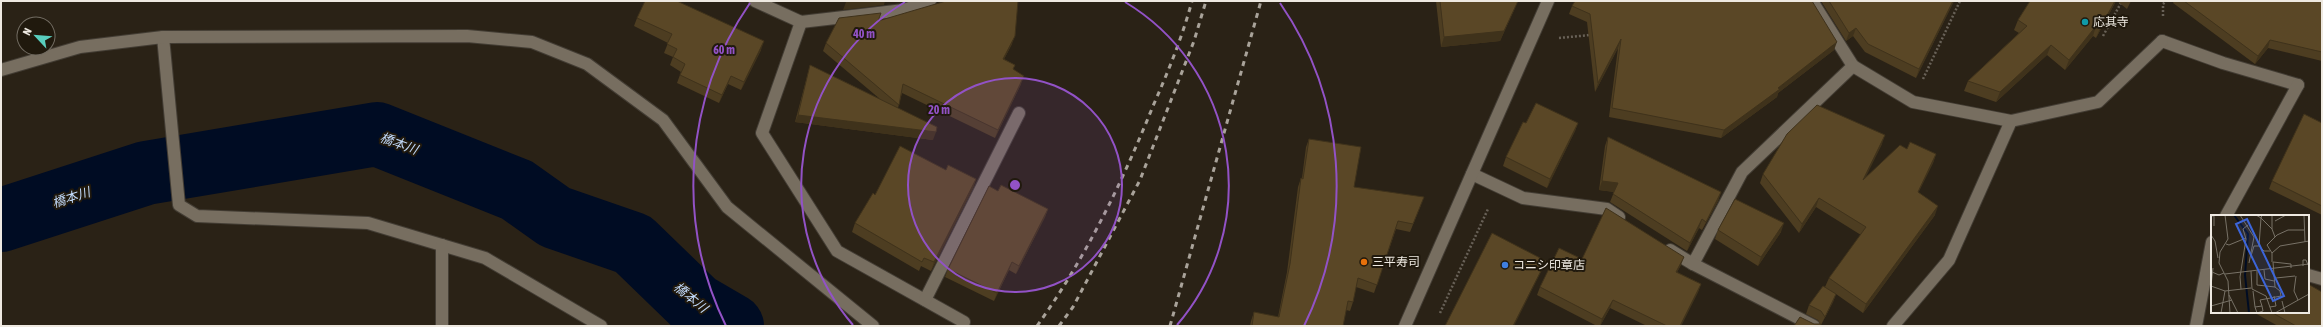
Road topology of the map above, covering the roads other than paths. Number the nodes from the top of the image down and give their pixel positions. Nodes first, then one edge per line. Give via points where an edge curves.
1 (755, 1) edge
2 (930, 1) edge
3 (1548, 1) edge
4 (1812, 1) edge
5 (801, 22) junction
6 (163, 37) junction
7 (1854, 66) junction
8 (1, 70) edge
9 (1019, 112) dead end
10 (2011, 121) junction
11 (1472, 174) junction
12 (2227, 215) edge
13 (1627, 222) edge
14 (1660, 243) edge
15 (442, 245) junction
16 (2211, 245) edge
17 (1693, 264) junction
18 (2309, 275) edge
19 (2322, 279) edge
20 (925, 300) junction
21 (964, 322) dead end
22 (442, 326) edge
23 (601, 326) edge
24 (873, 326) edge
25 (1405, 326) edge
26 (1814, 326) edge
27 (1893, 326) edge
28 (2196, 326) edge

1 - 5 street
2 - 5 street via 904,10
3 - 11 street
4 - 7 street
5 - 20 street via 762,133 837,251
6 - 8 street via 80,46
6 - 15 street via 179,205 197,216 368,223
6 - 24 street via 467,36 532,42 587,64 663,120 727,207
7 - 10 street via 1913,102
7 - 17 street via 1742,172
9 - 20 street
10 - 12 street via 2098,102 2162,41 2223,64 2298,85
10 - 27 street via 1949,260
11 - 13 street via 1523,198 1607,209
11 - 25 street
14 - 17 street
15 - 22 street
15 - 23 street via 486,258
16 - 28 street
17 - 26 street
18 - 19 street
20 - 21 street

